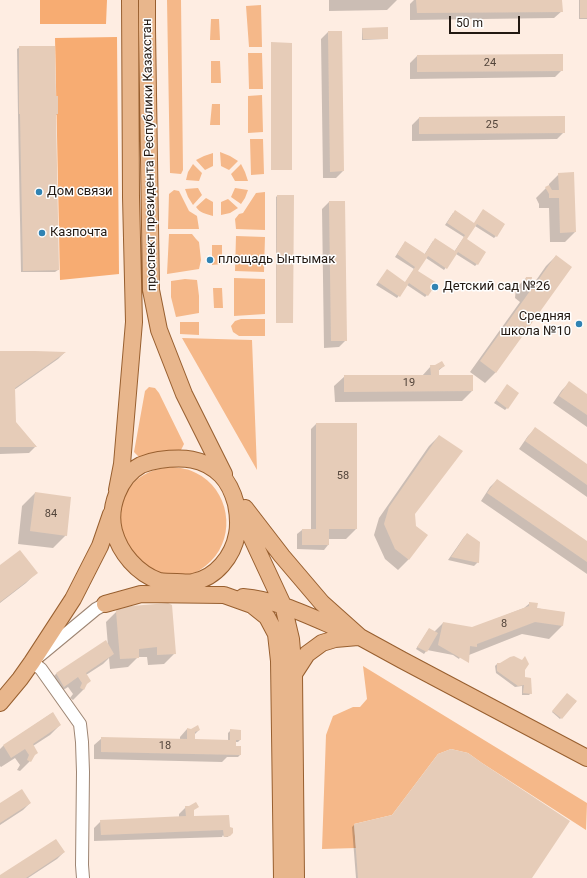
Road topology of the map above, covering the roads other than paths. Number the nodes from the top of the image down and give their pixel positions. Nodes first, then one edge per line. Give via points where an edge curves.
1 (130, 0) edge
2 (147, 0) edge
3 (130, 29) junction
4 (146, 29) junction
5 (232, 493) junction
6 (116, 499) junction
7 (162, 581) junction
8 (224, 595) junction
9 (106, 604) junction
10 (282, 605) junction
11 (360, 637) junction
12 (32, 662) junction
13 (294, 674) junction
14 (0, 703) edge
15 (587, 758) edge
16 (83, 878) edge
17 (282, 878) edge
18 (296, 878) edge

1 - 3 main road
2 - 4 main road, проспект президента Республики Казахстан
3 - 4 main road
3 - 6 main road via 134,322 122,464
4 - 5 main road, проспект президента Республики Казахстан via 151,290 159,330 184,394
5 - 6 main road via 221,475 212,467 187,458 174,458 154,461 132,472 123,483
5 - 7 main road via 239,523 228,556 220,568 206,578 192,582
5 - 10 main road, проспект президента Республики Казахстан
5 - 11 main road via 322,603
6 - 7 main road via 113,516 118,543 134,565
6 - 12 main road via 100,546 73,599
7 - 8 main road
7 - 9 street
8 - 9 main road via 141,594
8 - 10 main road
8 - 17 main road via 252,605 267,616 276,634 279,661
9 - 12 street via 96,609
10 - 11 main road
10 - 13 main road, проспект президента Республики Казахстан via 291,639
11 - 13 main road via 322,643 307,654
11 - 15 main road
12 - 14 main road
12 - 16 street via 41,669 80,724 83,764
13 - 18 main road, проспект президента Республики Казахстан

